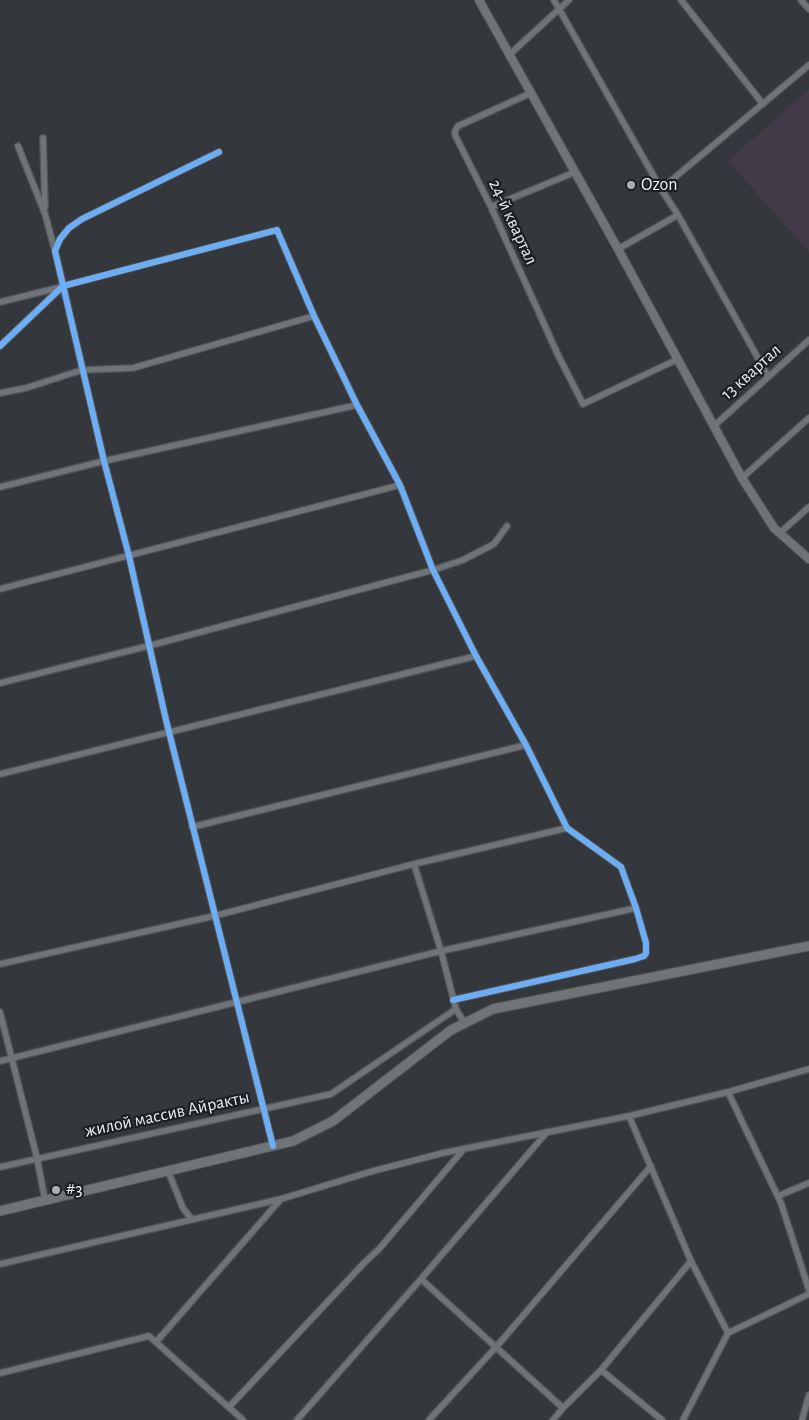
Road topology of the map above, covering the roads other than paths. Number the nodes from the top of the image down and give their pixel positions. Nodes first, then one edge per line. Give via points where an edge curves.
1 (479, 0) edge
2 (554, 0) edge
3 (569, 0) edge
4 (681, 0) edge
5 (801, 0) edge
6 (560, 9) junction
7 (809, 9) edge
8 (509, 55) junction
9 (809, 65) edge
10 (530, 93) junction
11 (763, 104) junction
12 (43, 138) dead end
13 (18, 146) dead end
14 (219, 152) dead end
15 (575, 172) junction
16 (661, 189) junction
17 (490, 207) junction
18 (46, 214) junction
19 (678, 215) junction
20 (618, 249) junction
21 (55, 252) junction
22 (63, 286) junction
23 (0, 302) edge
24 (314, 316) junction
25 (809, 340) edge
26 (0, 346) edge
27 (678, 359) junction
28 (82, 370) junction
29 (768, 376) junction
30 (0, 393) edge
31 (357, 405) junction
32 (809, 418) edge
33 (714, 426) junction
34 (104, 461) junction
35 (742, 478) junction
36 (400, 485) junction
37 (0, 487) edge
38 (809, 507) edge
39 (507, 526) dead end
40 (780, 533) junction
41 (129, 556) junction
42 (809, 559) edge
43 (433, 570) junction
44 (0, 589) edge
45 (148, 646) junction
46 (476, 656) junction
47 (0, 683) edge
48 (169, 732) junction
49 (526, 745) junction
50 (0, 774) edge
51 (192, 827) junction
52 (567, 828) junction
53 (414, 864) junction
54 (636, 908) junction
55 (214, 916) junction
56 (809, 946) edge
57 (441, 951) junction
58 (0, 964) edge
59 (453, 1000) junction
60 (236, 1002) junction
61 (456, 1008) junction
62 (0, 1012) edge
63 (465, 1024) junction
64 (12, 1058) junction
65 (0, 1062) edge
66 (809, 1069) edge
67 (728, 1092) junction
68 (264, 1109) junction
69 (629, 1116) junction
70 (548, 1132) junction
71 (273, 1146) junction
72 (462, 1150) junction
73 (36, 1158) junction
74 (651, 1166) junction
75 (0, 1167) edge
76 (168, 1171) junction
77 (809, 1183) edge
78 (778, 1196) junction
79 (281, 1199) junction
80 (45, 1200) junction
81 (0, 1211) edge
82 (193, 1219) junction
83 (691, 1262) junction
84 (0, 1264) edge
85 (421, 1279) junction
86 (809, 1290) edge
87 (809, 1294) edge
88 (728, 1332) junction
89 (156, 1342) junction
90 (496, 1346) junction
91 (601, 1370) junction
92 (0, 1373) edge
93 (809, 1395) edge
94 (229, 1407) junction
95 (563, 1408) junction
96 (240, 1419) edge
97 (297, 1420) edge
98 (429, 1420) edge
99 (553, 1420) edge
100 (662, 1420) edge
101 (683, 1420) edge
102 (802, 1420) edge

1 - 8 street
2 - 6 street
3 - 6 street
4 - 11 street
5 - 7 street
6 - 8 street
6 - 16 street
8 - 10 street
9 - 11 street
10 - 15 street
10 - 17 street, 24-й квартал via 458,126 455,131
11 - 16 street
12 - 18 street
13 - 18 street
14 - 21 street via 82,219 60,239
15 - 17 street
15 - 20 street
16 - 19 street
17 - 27 street, 24-й квартал via 583,404
18 - 21 street
19 - 20 street
19 - 29 street
20 - 27 street
21 - 22 street
22 - 23 street
22 - 24 street via 277,230
22 - 26 street
22 - 28 street
24 - 28 street via 133,368
24 - 31 street
25 - 29 street, 13 квартал
27 - 33 street
28 - 30 street
28 - 34 street
29 - 33 street, 13 квартал
31 - 34 street
31 - 36 street
32 - 35 street
33 - 35 street
34 - 37 street
34 - 41 street
35 - 40 street
36 - 41 street
36 - 43 street
38 - 40 street
39 - 43 street via 494,544 463,560
40 - 42 street
41 - 44 street
41 - 45 street
43 - 45 street
43 - 46 street
45 - 47 street
45 - 48 street
46 - 48 street
46 - 49 street
48 - 50 street
48 - 51 street
49 - 51 street
49 - 52 street
51 - 55 street
52 - 53 street
52 - 54 street via 621,867
53 - 55 street
53 - 57 street
54 - 57 street
54 - 59 street via 646,943 644,956
55 - 58 street
55 - 60 street
56 - 63 main road via 493,1009
57 - 59 street
57 - 60 street
59 - 61 street
60 - 64 street
60 - 68 street
61 - 63 street
61 - 68 street, жилой массив Айракты via 331,1094
62 - 64 street
63 - 71 main road via 451,1030 333,1121 293,1141
64 - 65 street
64 - 73 street
66 - 67 street
67 - 69 street
67 - 78 street
68 - 71 street
68 - 73 street, жилой массив Айракты
69 - 70 street
69 - 74 street
70 - 72 street
70 - 85 street
71 - 76 main road
72 - 79 street via 373,1171
72 - 94 street via 379,1249
73 - 75 street, жилой массив Айракты
73 - 80 street
74 - 83 street
74 - 90 street
76 - 80 main road
76 - 82 street via 183,1208
77 - 78 street
78 - 86 street
79 - 82 street
79 - 89 street
80 - 81 main road
82 - 84 street
83 - 88 street
83 - 91 street
85 - 90 street
85 - 97 street
87 - 88 street
88 - 101 street
89 - 92 street via 149,1336
89 - 94 street
90 - 95 street
90 - 98 street
91 - 95 street
91 - 100 street
93 - 102 street
94 - 96 street
95 - 99 street

